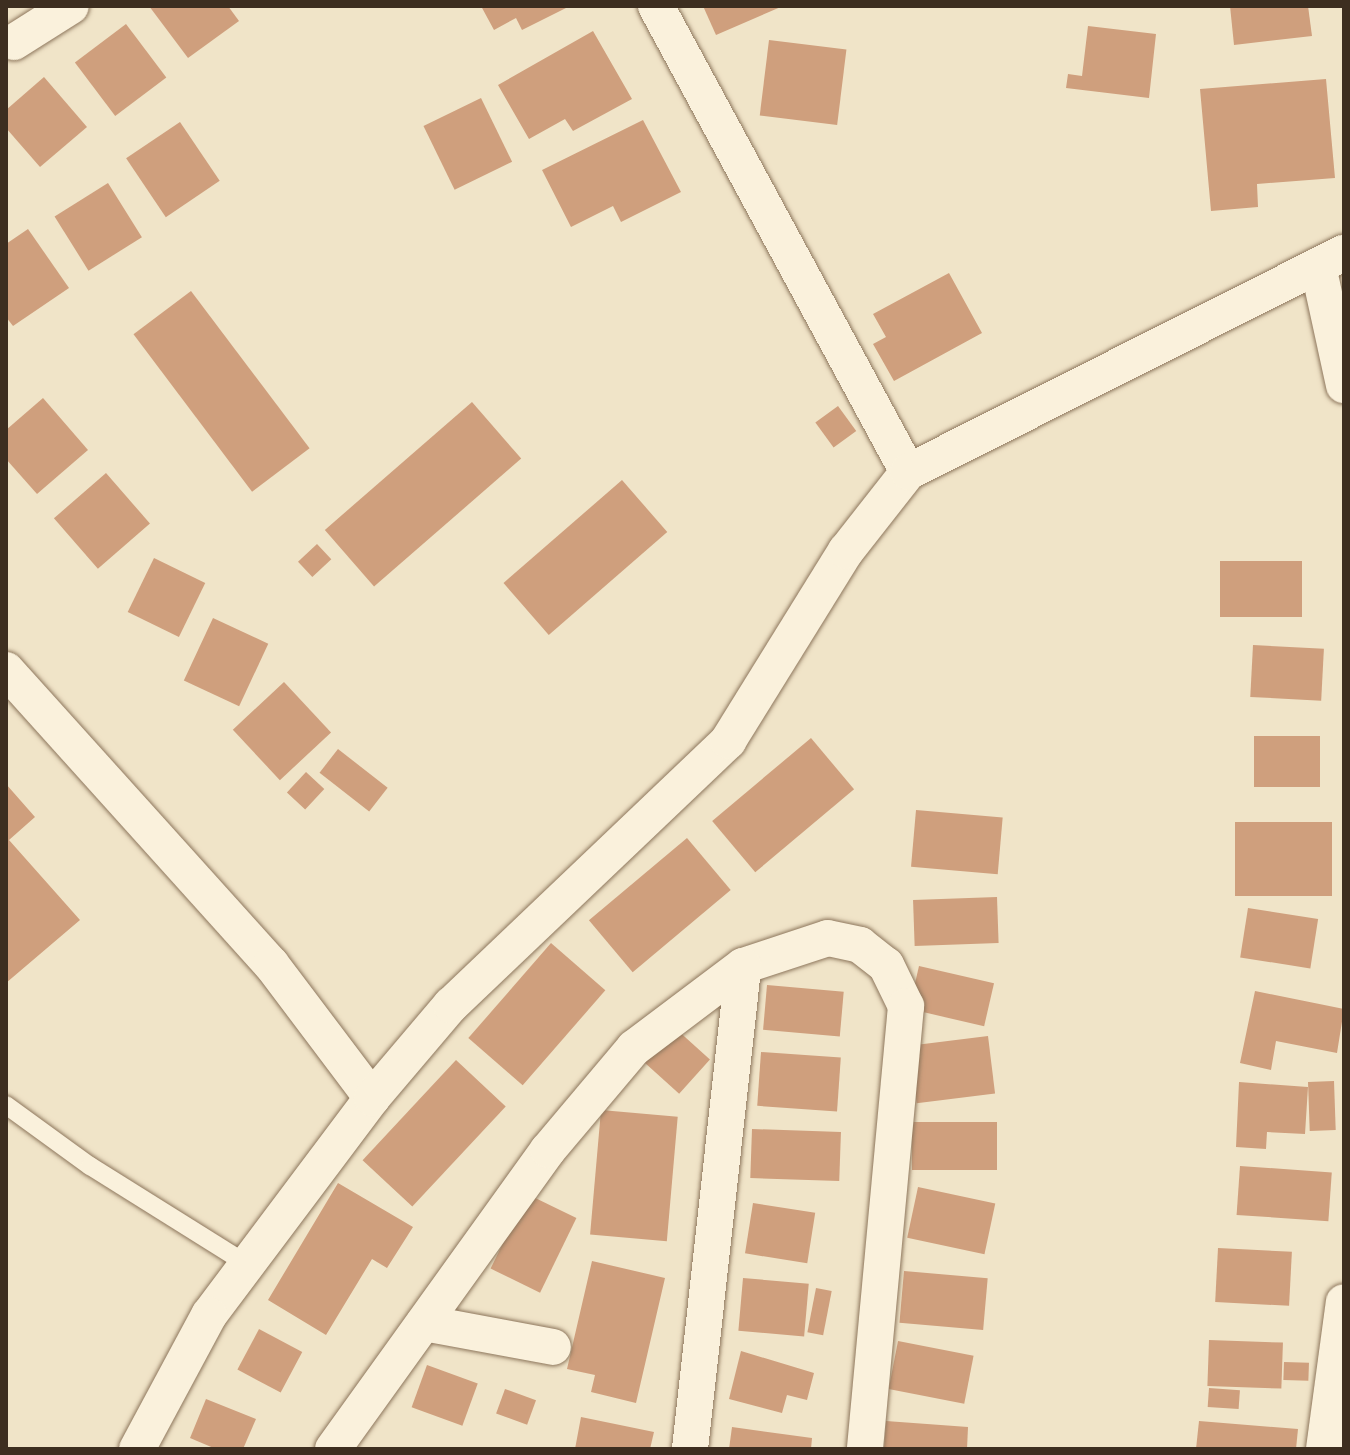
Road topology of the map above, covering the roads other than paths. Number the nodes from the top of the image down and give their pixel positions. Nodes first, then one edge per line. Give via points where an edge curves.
1 (10, 6) edge
2 (71, 6) edge
3 (656, 6) edge
4 (10, 48) edge
5 (1331, 259) edge
6 (1344, 385) edge
7 (908, 472) junction
8 (6, 670) edge
9 (743, 966) junction
10 (372, 1098) junction
11 (6, 1105) edge
12 (247, 1264) junction
13 (1344, 1302) edge
14 (424, 1323) junction
15 (553, 1347) dead end
16 (137, 1449) edge
17 (333, 1449) edge
18 (690, 1449) edge
19 (865, 1449) edge
20 (1324, 1449) edge

1 - 4 street via 21,26
2 - 4 street
3 - 7 street
5 - 6 street
5 - 7 street
7 - 10 street via 846,551 728,741 451,1005
8 - 10 street via 271,964
9 - 14 street via 634,1048 548,1150
9 - 18 street
9 - 19 street via 828,938 860,945 886,965 906,1006
10 - 12 street
11 - 12 lane via 90,1166
12 - 16 street via 209,1315
13 - 20 street
14 - 15 street
14 - 17 street

